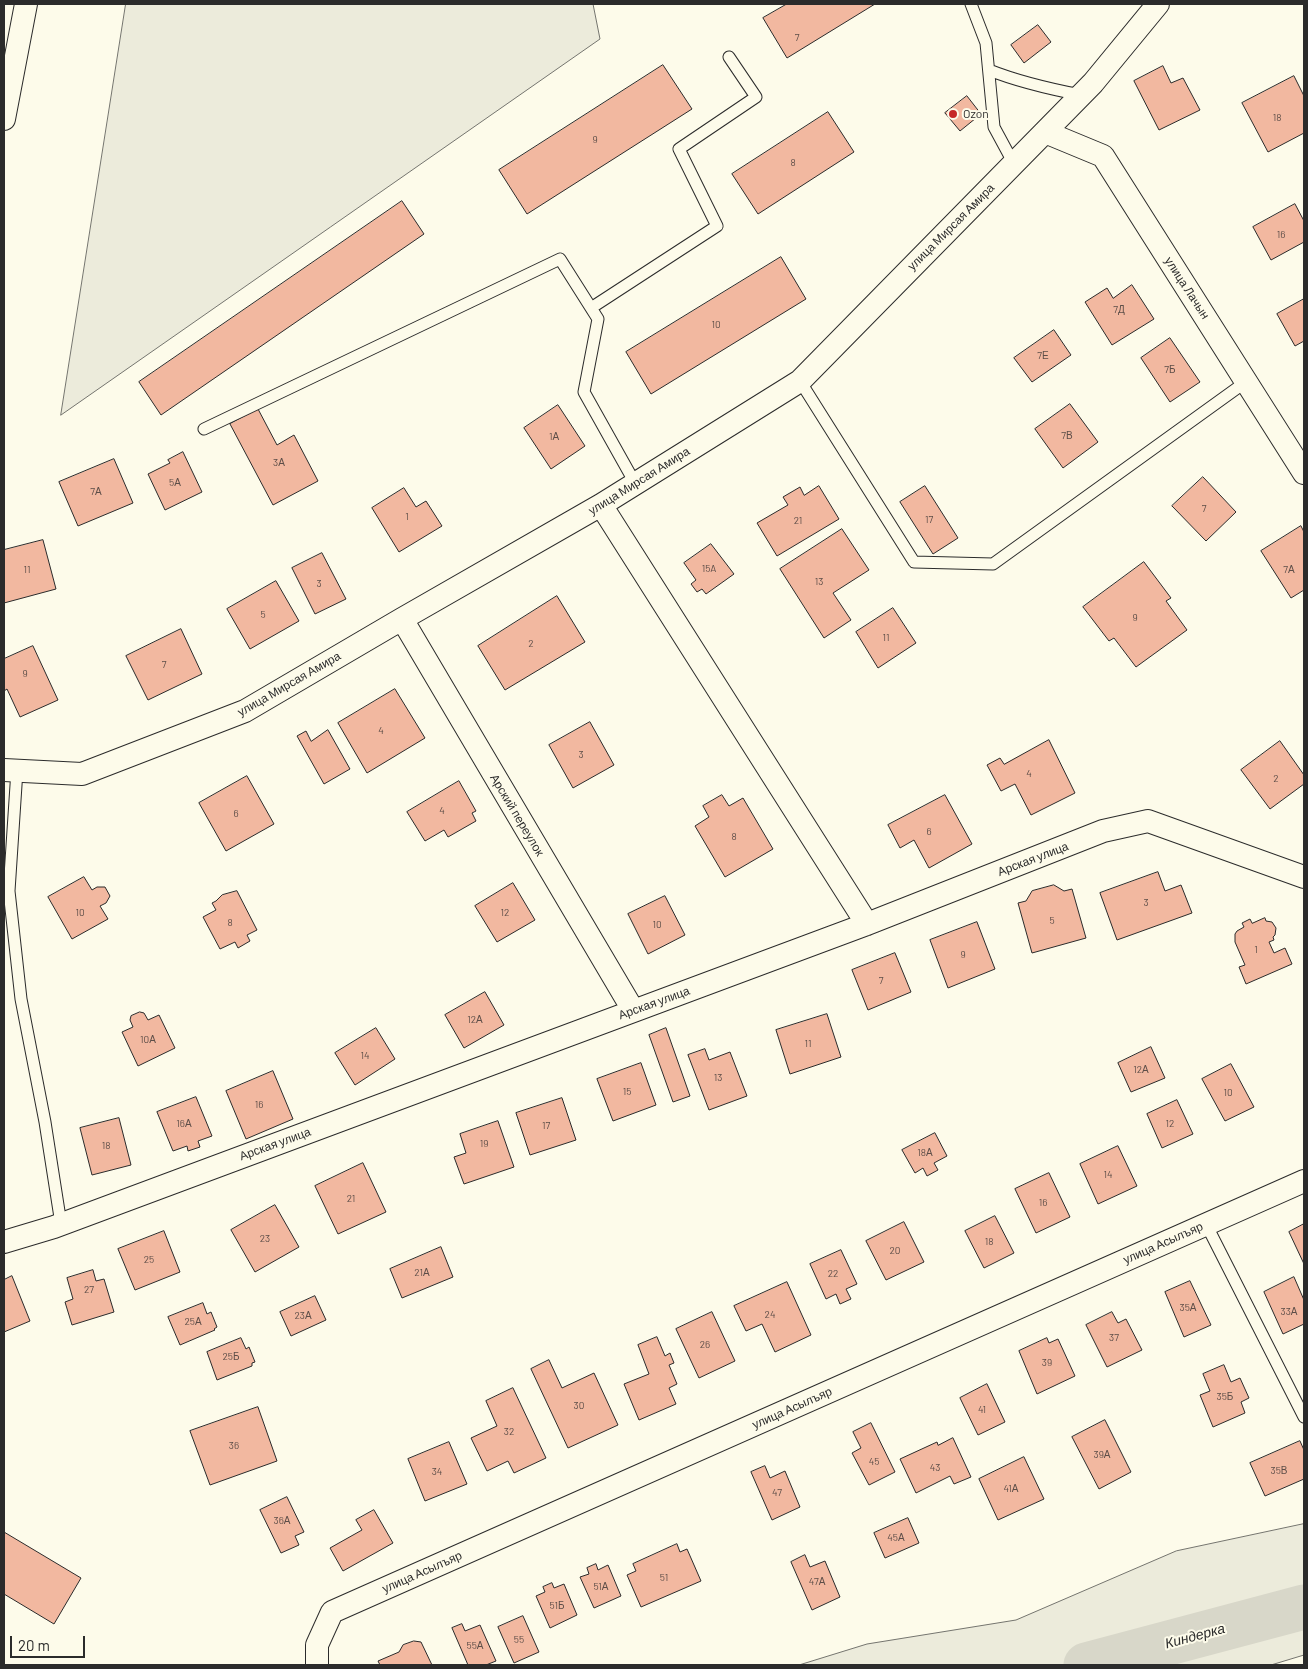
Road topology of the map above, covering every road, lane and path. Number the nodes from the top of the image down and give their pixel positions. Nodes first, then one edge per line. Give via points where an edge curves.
1 (26, 4) edge
2 (971, 4) edge
3 (1158, 4) edge
4 (729, 56) dead end
5 (989, 70) junction
6 (1081, 95) junction
7 (4, 119) edge
8 (1046, 132) junction
9 (1014, 164) junction
10 (591, 308) junction
11 (800, 381) junction
12 (1246, 381) junction
13 (204, 429) dead end
14 (1304, 473) edge
15 (635, 484) junction
16 (601, 505) junction
17 (402, 619) junction
18 (10, 770) edge
19 (1304, 878) edge
20 (867, 924) junction
21 (633, 1010) junction
22 (1304, 1180) edge
23 (62, 1224) junction
24 (1206, 1224) junction
25 (4, 1242) edge
26 (1304, 1417) edge
27 (318, 1665) edge

1 - 7 street
2 - 5 lane via 986,43
3 - 6 street, улица Мирсая Амира
4 - 10 lane via 756,97 679,149 717,226
5 - 6 lane via 1038,86
5 - 9 lane via 994,127
6 - 8 street, улица Мирсая Амира
8 - 9 street, улица Мирсая Амира
8 - 12 street, улица Лачын via 1103,156
9 - 11 street, улица Мирсая Амира
10 - 13 lane via 560,259
10 - 15 lane via 598,319 584,392
11 - 12 lane via 914,562 993,564
11 - 15 street, улица Мирсая Амира
12 - 14 street, улица Лачын
15 - 16 street, улица Мирсая Амира
16 - 17 street, улица Мирсая Амира
16 - 20 street
17 - 18 street, улица Мирсая Амира via 245,711 82,774
17 - 21 street, Арский переулок
18 - 23 lane via 9,892 21,999
19 - 20 street, Арская улица via 1148,821 1103,831
20 - 21 street, Арская улица
21 - 23 street, Арская улица
22 - 24 street, улица Асылъяр
23 - 25 street, Арская улица
24 - 26 lane
24 - 27 street, улица Асылъяр via 332,1612 317,1645

